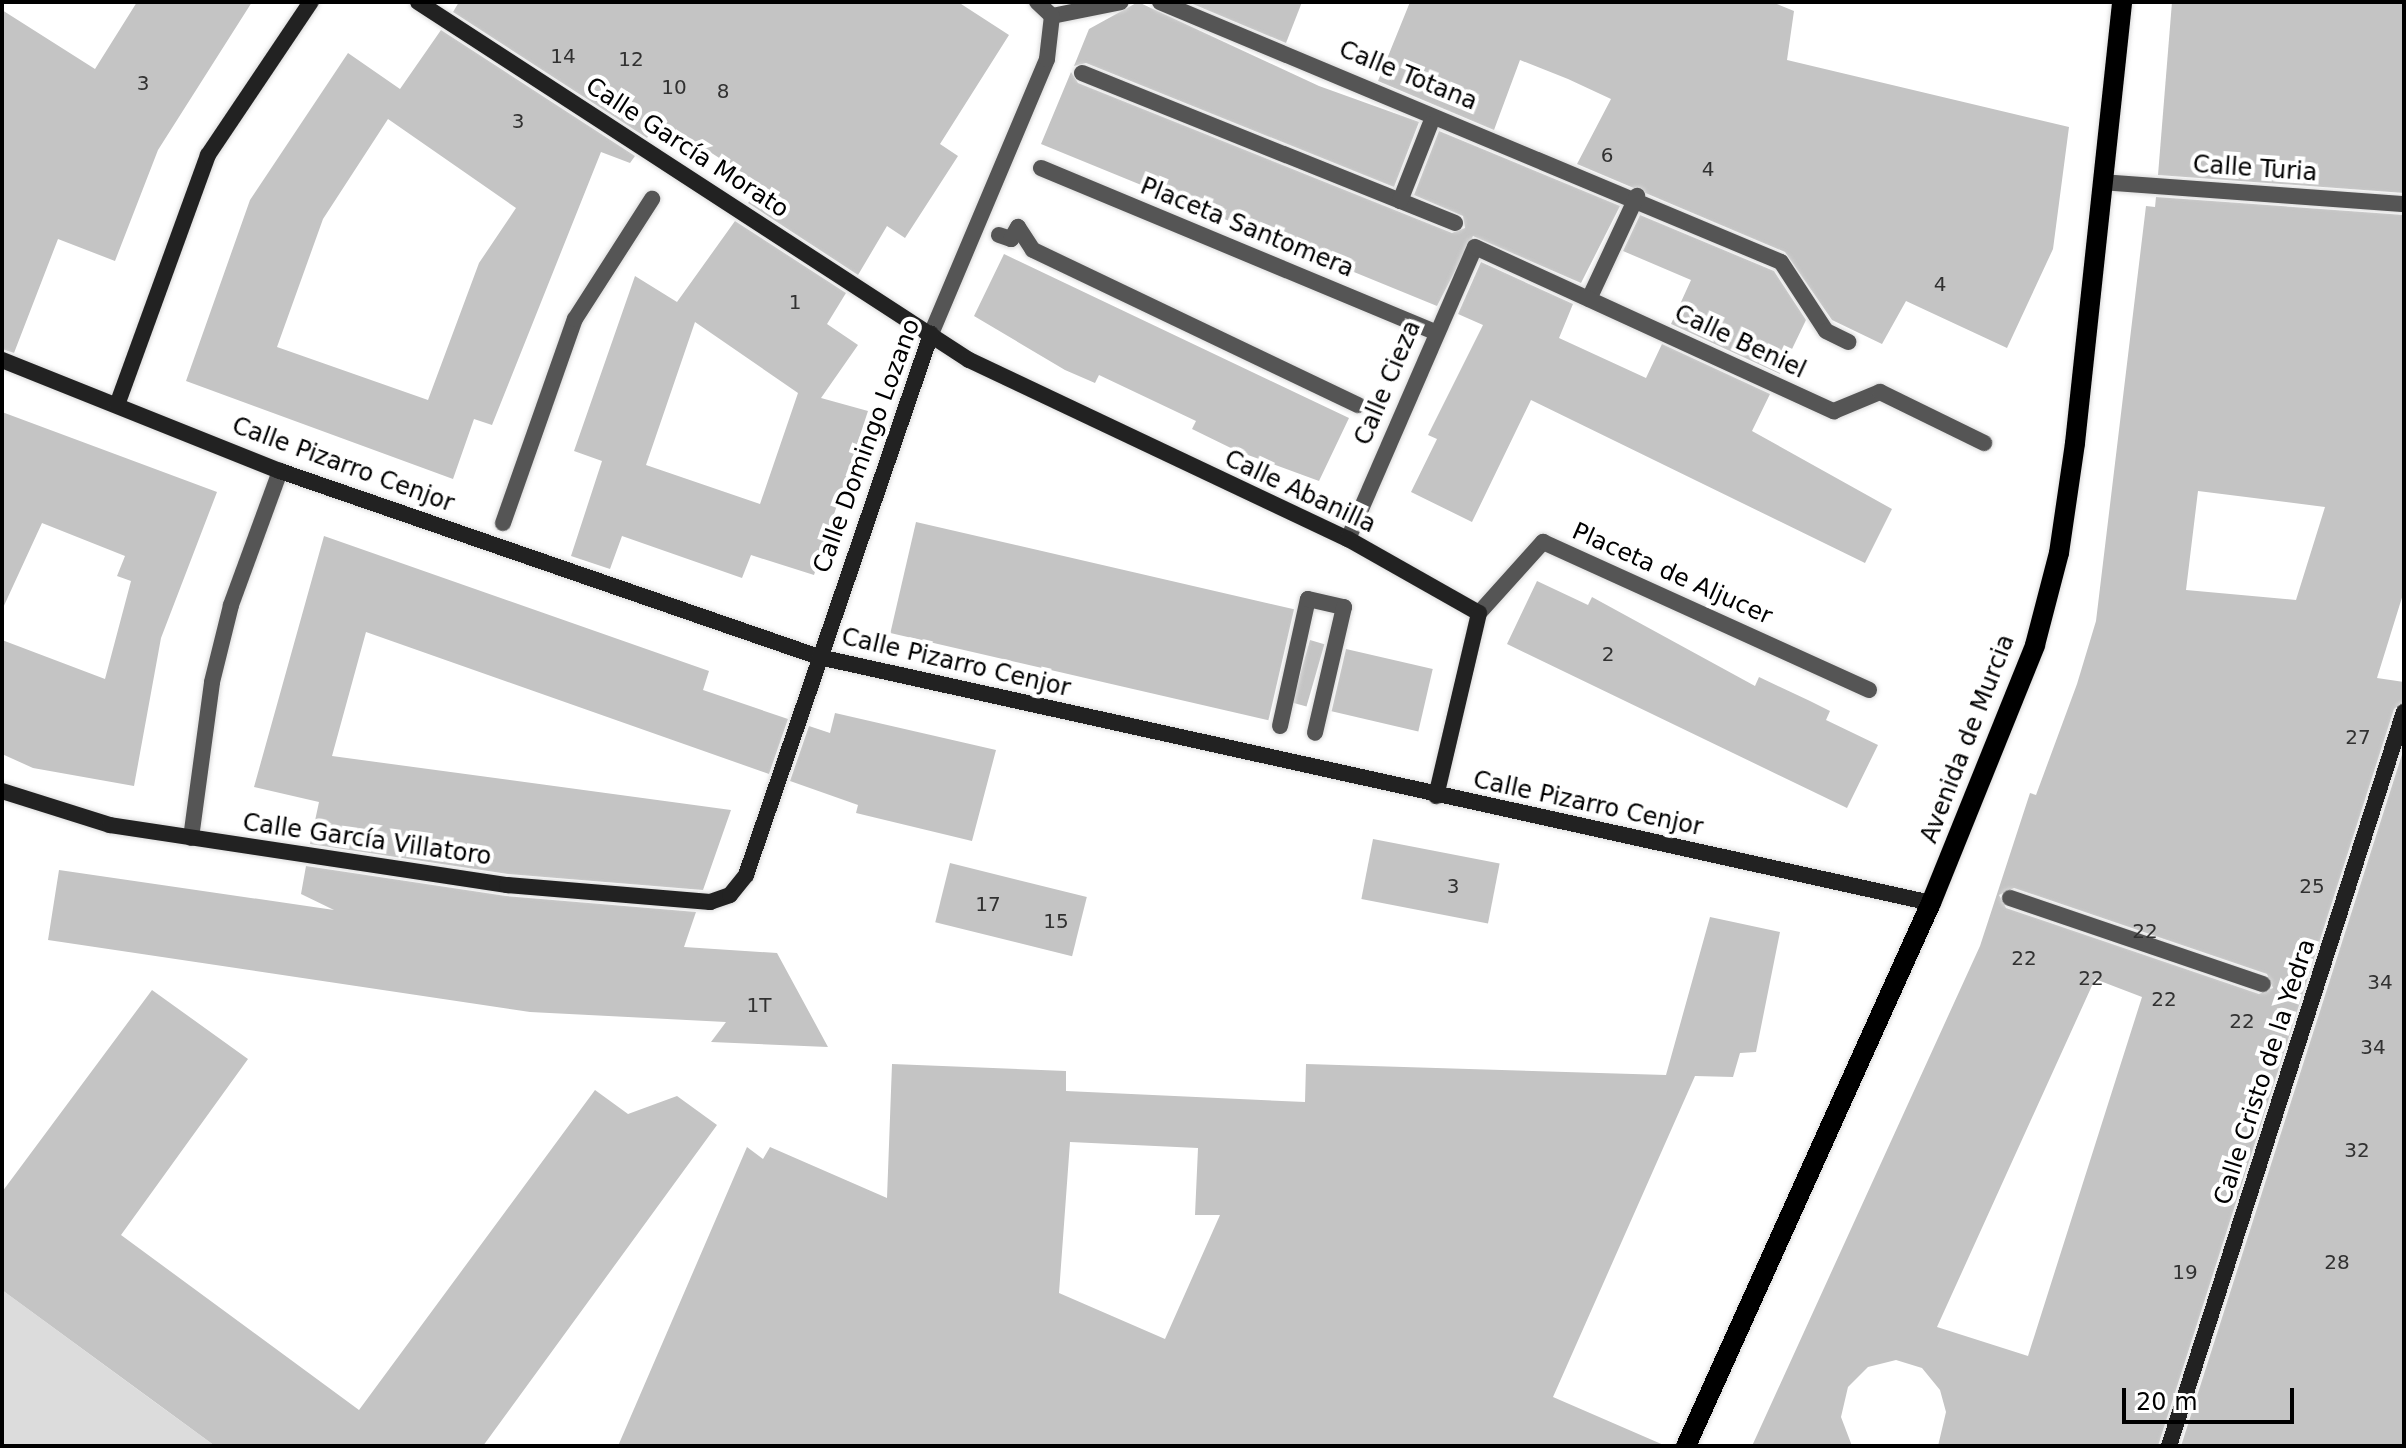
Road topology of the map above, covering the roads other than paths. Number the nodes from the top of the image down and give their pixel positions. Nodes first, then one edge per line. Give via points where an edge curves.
1 (311, 2) edge
2 (418, 2) edge
3 (1037, 2) edge
4 (1121, 2) edge
5 (1160, 2) edge
6 (2122, 2) edge
7 (1052, 16) junction
8 (1082, 73) dead end
9 (1430, 125) dead end
10 (1041, 168) dead end
11 (2102, 182) junction
12 (1637, 196) junction
13 (652, 199) dead end
14 (1400, 201) junction
15 (2404, 204) edge
16 (1455, 223) dead end
17 (999, 235) dead end
18 (1475, 247) joint
19 (1589, 299) junction
20 (1435, 332) junction
21 (931, 334) junction
22 (1849, 342) dead end
23 (2, 360) edge
24 (117, 405) junction
25 (1358, 405) dead end
26 (1984, 443) dead end
27 (280, 471) junction
28 (503, 523) dead end
29 (1348, 539) junction
30 (1479, 613) junction
31 (819, 657) junction
32 (1869, 690) dead end
33 (2404, 712) edge
34 (1280, 726) dead end
35 (1315, 733) dead end
36 (2, 791) edge
37 (1436, 796) junction
38 (191, 838) junction
39 (730, 895) joint
40 (2010, 898) dead end
41 (1931, 903) junction
42 (2263, 984) dead end
43 (1686, 1446) edge
44 (2169, 1446) edge

1 - 24 street via 208,155
2 - 21 street, Calle García Morato
3 - 7 street
4 - 7 street
5 - 12 street, Calle Totana
6 - 11 main road, Avenida de Murcia
7 - 21 street, Calle Domingo Lozano via 1047,59
8 - 14 street
9 - 14 street
10 - 20 street, Placeta Santomera
11 - 15 street, Calle Turia
11 - 41 main road, Avenida de Murcia via 2059,553 2035,645
12 - 19 street
12 - 22 street, Calle Totana via 1781,262 1826,331
13 - 28 street via 575,319
14 - 16 street
17 - 25 street via 1011,239 1018,227 1033,250
18 - 19 street, Calle Beniel
18 - 20 street, Calle Cieza
19 - 26 street, Calle Beniel via 1834,411 1880,392
20 - 29 street, Calle Cieza
21 - 29 street, Calle Abanilla via 1119,436
21 - 31 street, Calle Domingo Lozano
23 - 24 street, Calle Pizarro Cenjor
24 - 27 street, Calle Pizarro Cenjor
27 - 31 street, Calle Pizarro Cenjor
27 - 38 street via 231,605 212,682
29 - 30 street, Calle Abanilla
30 - 32 street, Placeta de Aljucer via 1543,542
30 - 37 street
31 - 37 street, Calle Pizarro Cenjor
31 - 39 street, Calle Domingo Lozano via 746,875
33 - 44 street, Calle Cristo de la Yedra
34 - 35 street via 1308,599 1344,607
36 - 38 street, Calle García Villatoro via 110,825
37 - 41 street, Calle Pizarro Cenjor
38 - 39 street, Calle García Villatoro via 507,885 710,902
40 - 42 street
41 - 43 main road, Avenida de Murcia

